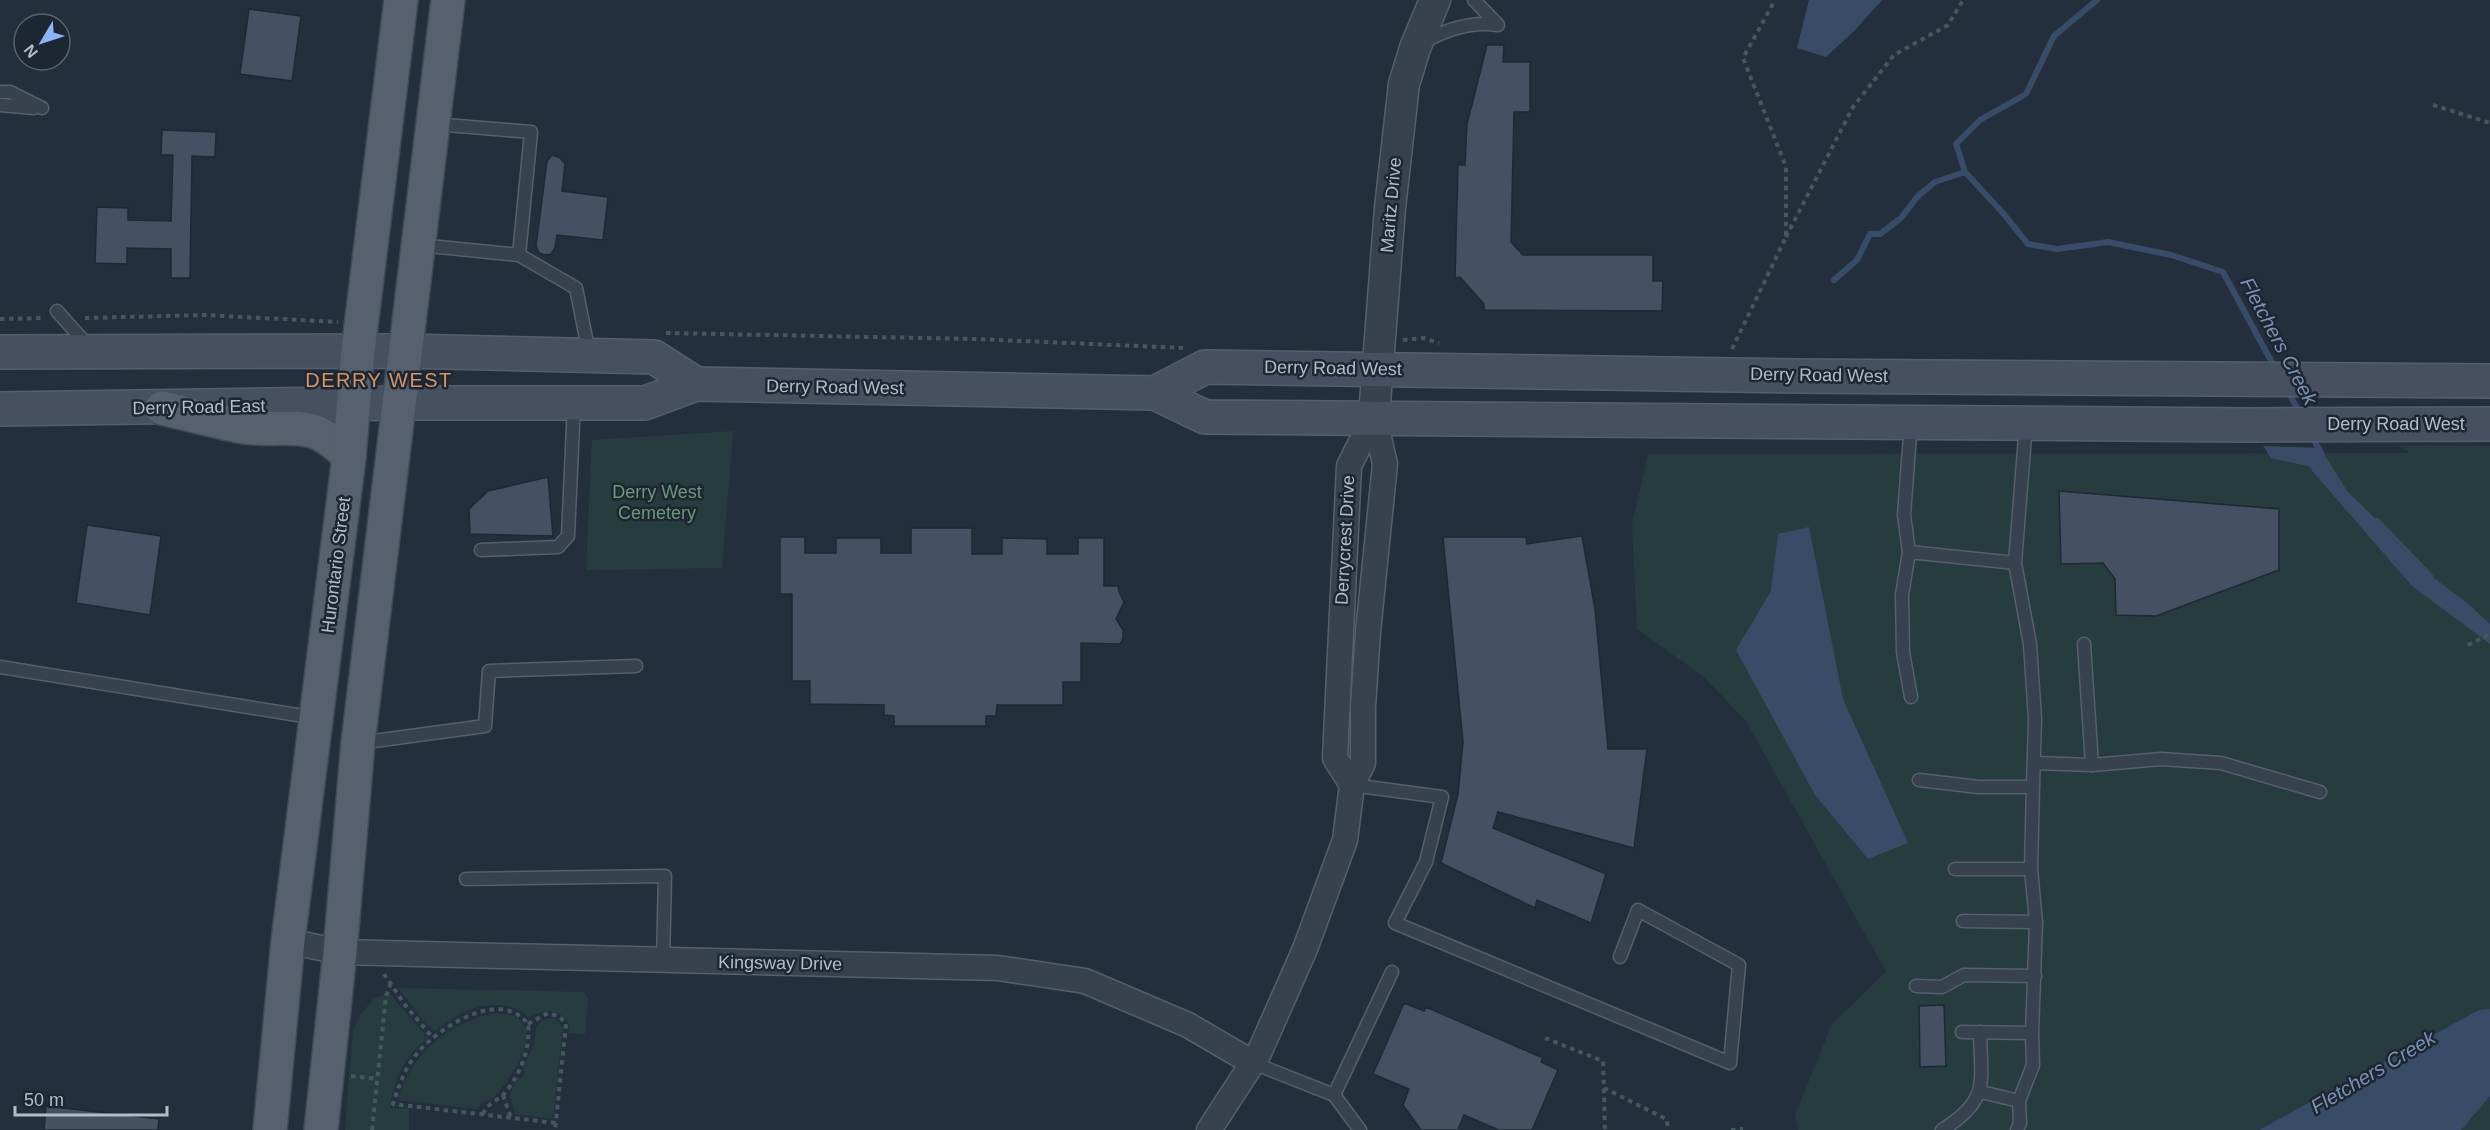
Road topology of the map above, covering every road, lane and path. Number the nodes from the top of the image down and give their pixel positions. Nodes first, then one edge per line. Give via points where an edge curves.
1 (401, 0) edge
2 (448, 0) edge
3 (1435, 0) edge
4 (1474, 0) edge
5 (1775, 0) edge
6 (1963, 0) edge
7 (1415, 48) junction
8 (0, 92) edge
9 (0, 105) edge
10 (2433, 105) dead end
11 (2490, 123) edge
12 (433, 124) junction
13 (1786, 237) junction
14 (417, 245) junction
15 (519, 255) junction
16 (57, 311) dead end
17 (0, 351) edge
18 (94, 351) junction
19 (358, 351) junction
20 (404, 351) junction
21 (590, 354) junction
22 (1377, 368) junction
23 (1719, 374) junction
24 (2029, 377) junction
25 (2490, 381) edge
26 (696, 384) junction
27 (1155, 393) junction
28 (399, 403) junction
29 (574, 403) junction
30 (354, 405) junction
31 (162, 408) junction
32 (0, 410) edge
33 (1374, 416) junction
34 (1912, 421) junction
35 (2026, 422) junction
36 (2490, 424) edge
37 (349, 457) junction
38 (481, 550) dead end
39 (1909, 552) junction
40 (2015, 563) junction
41 (2490, 634) edge
42 (2084, 644) dead end
43 (2468, 645) dead end
44 (636, 666) dead end
45 (0, 667) edge
46 (1911, 697) dead end
47 (317, 718) junction
48 (358, 743) junction
49 (2034, 763) junction
50 (2092, 765) junction
51 (1919, 780) dead end
52 (1352, 785) junction
53 (2033, 787) junction
54 (2320, 792) dead end
55 (1955, 869) dead end
56 (2031, 869) junction
57 (466, 879) dead end
58 (1963, 921) dead end
59 (2036, 922) junction
60 (288, 940) junction
61 (340, 952) junction
62 (373, 953) junction
63 (1620, 957) dead end
64 (663, 960) junction
65 (1392, 972) dead end
66 (2035, 976) junction
67 (390, 984) junction
68 (1916, 986) dead end
69 (528, 1024) junction
70 (1962, 1032) dead end
71 (1980, 1032) junction
72 (2032, 1034) junction
73 (433, 1038) junction
74 (1545, 1038) dead end
75 (1253, 1063) junction
76 (1604, 1088) junction
77 (1981, 1092) junction
78 (503, 1095) junction
79 (1334, 1095) junction
80 (2019, 1101) junction
81 (483, 1114) junction
82 (512, 1118) junction
83 (556, 1123) junction
84 (1743, 1129) edge
85 (270, 1130) edge
86 (321, 1130) edge
87 (372, 1130) edge
88 (555, 1130) edge
89 (1209, 1130) edge
90 (1360, 1130) edge
91 (1605, 1130) edge
92 (1669, 1130) edge
93 (1731, 1130) edge
94 (1942, 1130) edge
95 (2017, 1130) edge

1 - 19 main road, Hurontario Street
2 - 12 main road
3 - 7 street, Maritz Drive
4 - 7 lane via 1498,25 1481,22 1455,28
5 - 13 path via 1743,58 1786,167
6 - 13 path via 1948,25 1894,55 1853,107
7 - 22 street, Maritz Drive via 1404,84 1398,130
8 - 9 lane via 10,92 42,108
10 - 11 path
12 - 14 main road
12 - 15 lane via 531,132
13 - 23 path
14 - 15 lane
14 - 20 main road
15 - 21 lane via 576,288
16 - 18 lane
17 - 18 main road
18 - 19 main road
19 - 20 main road
19 - 30 main road, Hurontario Street
20 - 21 main road
20 - 28 main road
21 - 26 main road via 654,357
22 - 23 main road, Derry Road West
22 - 27 main road, Derry Road West via 1204,367
22 - 33 street, Maritz Drive
23 - 24 main road, Derry Road West
24 - 25 main road, Derry Road West
24 - 35 main road
26 - 27 main road, Derry Road West
26 - 29 main road, Derry Road West via 645,403
27 - 33 main road, Derry Road West via 1205,417
28 - 29 main road, Derry Road West
28 - 30 main road, Derry Road East
28 - 48 main road
29 - 38 lane via 568,536 558,547
30 - 31 main road, Derry Road East
30 - 37 main road, Hurontario Street
31 - 32 main road, Derry Road East
31 - 37 main road via 241,427 307,428 336,442
33 - 34 main road, Derry Road West
33 - 52 street, Derrycrest Drive via 1385,464 1366,664 1363,763
33 - 52 street, Derrycrest Drive via 1349,466 1335,758
34 - 35 main road, Derry Road West
34 - 39 lane via 1904,515
35 - 36 main road, Derry Road West
35 - 40 lane
37 - 47 main road, Hurontario Street
39 - 40 lane
39 - 46 lane via 1902,606 1903,652
40 - 49 lane via 2030,644
41 - 43 path
42 - 50 lane
44 - 48 lane via 489,671 485,726
45 - 47 lane
47 - 60 main road, Hurontario Street
48 - 61 main road
49 - 50 lane
49 - 53 lane
50 - 54 lane via 2161,759 2221,763
51 - 53 lane via 1979,788
52 - 63 lane via 1442,798 1426,862 1395,923 1730,1063 1739,965 1638,910
52 - 75 street, Derrycrest Drive via 1345,840 1305,949
53 - 56 lane
55 - 56 lane
56 - 59 lane
57 - 64 lane via 665,876
58 - 59 lane
59 - 66 lane
60 - 61 street, Kingsway Drive
60 - 85 main road, Hurontario Street
61 - 62 street, Kingsway Drive
61 - 86 main road
62 - 64 street, Kingsway Drive
62 - 67 path
64 - 75 street, Kingsway Drive via 998,968 1085,981 1188,1024
65 - 79 lane
66 - 68 lane via 1964,975 1942,987
66 - 72 lane
67 - 73 path
67 - 87 path
69 - 73 path via 510,1010 478,1012
69 - 78 path via 524,1061
69 - 83 path via 548,1013 566,1024
70 - 71 lane
71 - 72 lane
71 - 77 lane
72 - 80 lane via 2033,1065
73 - 81 path via 407,1068 393,1104
74 - 76 path via 1603,1061
75 - 79 lane
75 - 89 street, Derrycrest Drive
76 - 91 path
76 - 92 path via 1666,1119
77 - 80 lane
77 - 94 lane via 1957,1121
78 - 81 path via 486,1107
78 - 82 path
79 - 90 lane
80 - 95 lane
81 - 82 path
82 - 83 path
83 - 88 path
84 - 93 path

